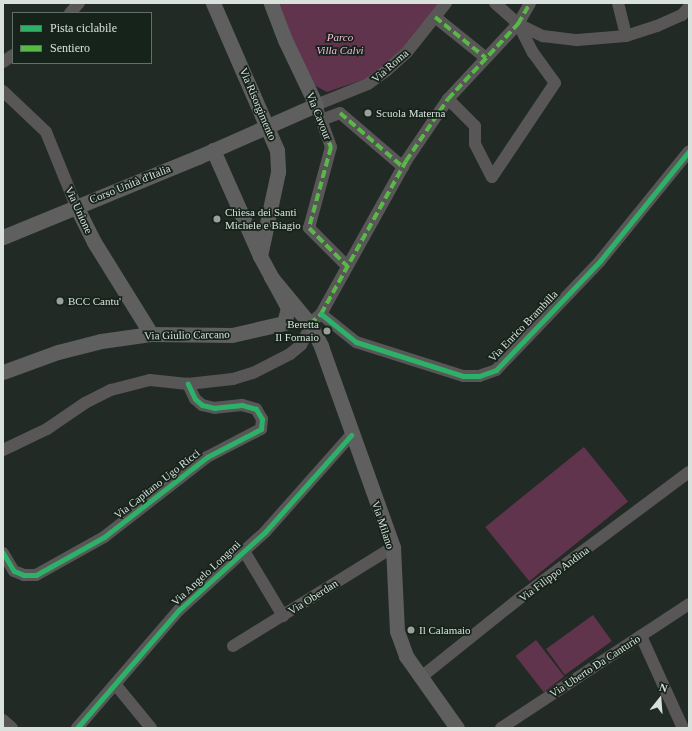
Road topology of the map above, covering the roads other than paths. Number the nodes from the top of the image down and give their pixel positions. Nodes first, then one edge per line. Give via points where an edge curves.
1 (213, 3) edge
2 (271, 3) edge
3 (446, 3) edge
4 (495, 3) edge
5 (530, 3) edge
6 (618, 3) edge
7 (689, 7) edge
8 (435, 17) junction
9 (518, 24) junction
10 (626, 36) junction
11 (12, 56) edge
12 (486, 58) junction
13 (3, 62) edge
14 (3, 91) edge
15 (448, 99) junction
16 (316, 105) junction
17 (321, 120) junction
18 (213, 150) junction
19 (689, 151) edge
20 (402, 167) junction
21 (76, 206) junction
22 (3, 237) edge
23 (260, 256) junction
24 (347, 266) junction
25 (271, 277) junction
26 (321, 314) junction
27 (280, 325) junction
28 (311, 331) junction
29 (151, 334) junction
30 (3, 372) edge
31 (188, 384) junction
32 (351, 435) junction
33 (3, 450) edge
34 (689, 472) edge
35 (393, 547) junction
36 (244, 551) junction
37 (3, 553) edge
38 (689, 604) edge
39 (283, 616) junction
40 (641, 636) junction
41 (234, 646) dead end
42 (420, 678) junction
43 (115, 684) junction
44 (3, 720) edge
45 (12, 728) edge
46 (77, 728) edge
47 (151, 728) edge
48 (457, 728) edge
49 (501, 728) edge
50 (683, 728) edge

1 - 23 main road, Via Risorgimento via 277,150 278,172
2 - 16 main road, Via Cavour
3 - 8 street, Via Roma
4 - 9 street
5 - 9 street
6 - 10 street
7 - 10 street via 682,14 664,23
8 - 12 street
8 - 16 street, Via Roma via 407,52 368,84
9 - 10 street via 543,36 577,40
9 - 12 street
9 - 15 street via 533,53 555,83 492,177 475,144 475,126
11 - 13 street
12 - 15 street
14 - 21 street, Via Unione via 46,132
15 - 20 street
16 - 17 street, Via Cavour
16 - 18 main road, Corso Unità d'Italia
17 - 20 street via 340,113
17 - 24 street, Via Cavour via 331,147 309,228
18 - 21 main road, Corso Unità d'Italia
18 - 23 main road
19 - 26 street, Via Enrico Brambilla via 600,261 496,370 479,376 456,374 356,342
20 - 24 street
21 - 22 main road, Corso Unità d'Italia
21 - 29 main road, Via Unione via 94,242
23 - 25 main road
24 - 26 street
25 - 27 main road via 288,308 288,316
25 - 28 main road
26 - 28 street
27 - 28 main road
27 - 29 main road, Via Giulio Carcano via 219,336
28 - 31 street via 301,345 290,354 253,373 234,379
28 - 32 main road, Via Milano
29 - 30 main road, Via Giulio Carcano via 80,346
31 - 33 street via 150,380 111,390 84,403 47,429
31 - 37 street, Via Capitano Ugo Ricci via 195,399 202,405 215,408 242,405 256,409 262,419 261,429 207,457 104,537 36,575 24,575 14,571
32 - 35 main road, Via Milano
32 - 36 street, Via Angelo Longoni via 265,532
34 - 42 street, Via Filippo Andina via 520,598
35 - 39 street, Via Oberdan
35 - 42 main road, Via Milano via 397,631 406,656
36 - 39 street
36 - 43 street, Via Angelo Longoni via 179,610
38 - 40 street, Via Uberto Da Canturio
39 - 41 street, Via Oberdan
40 - 49 street, Via Uberto Da Canturio
40 - 50 street
42 - 48 main road, Via Milano
43 - 46 street, Via Angelo Longoni
43 - 47 street
44 - 45 street

